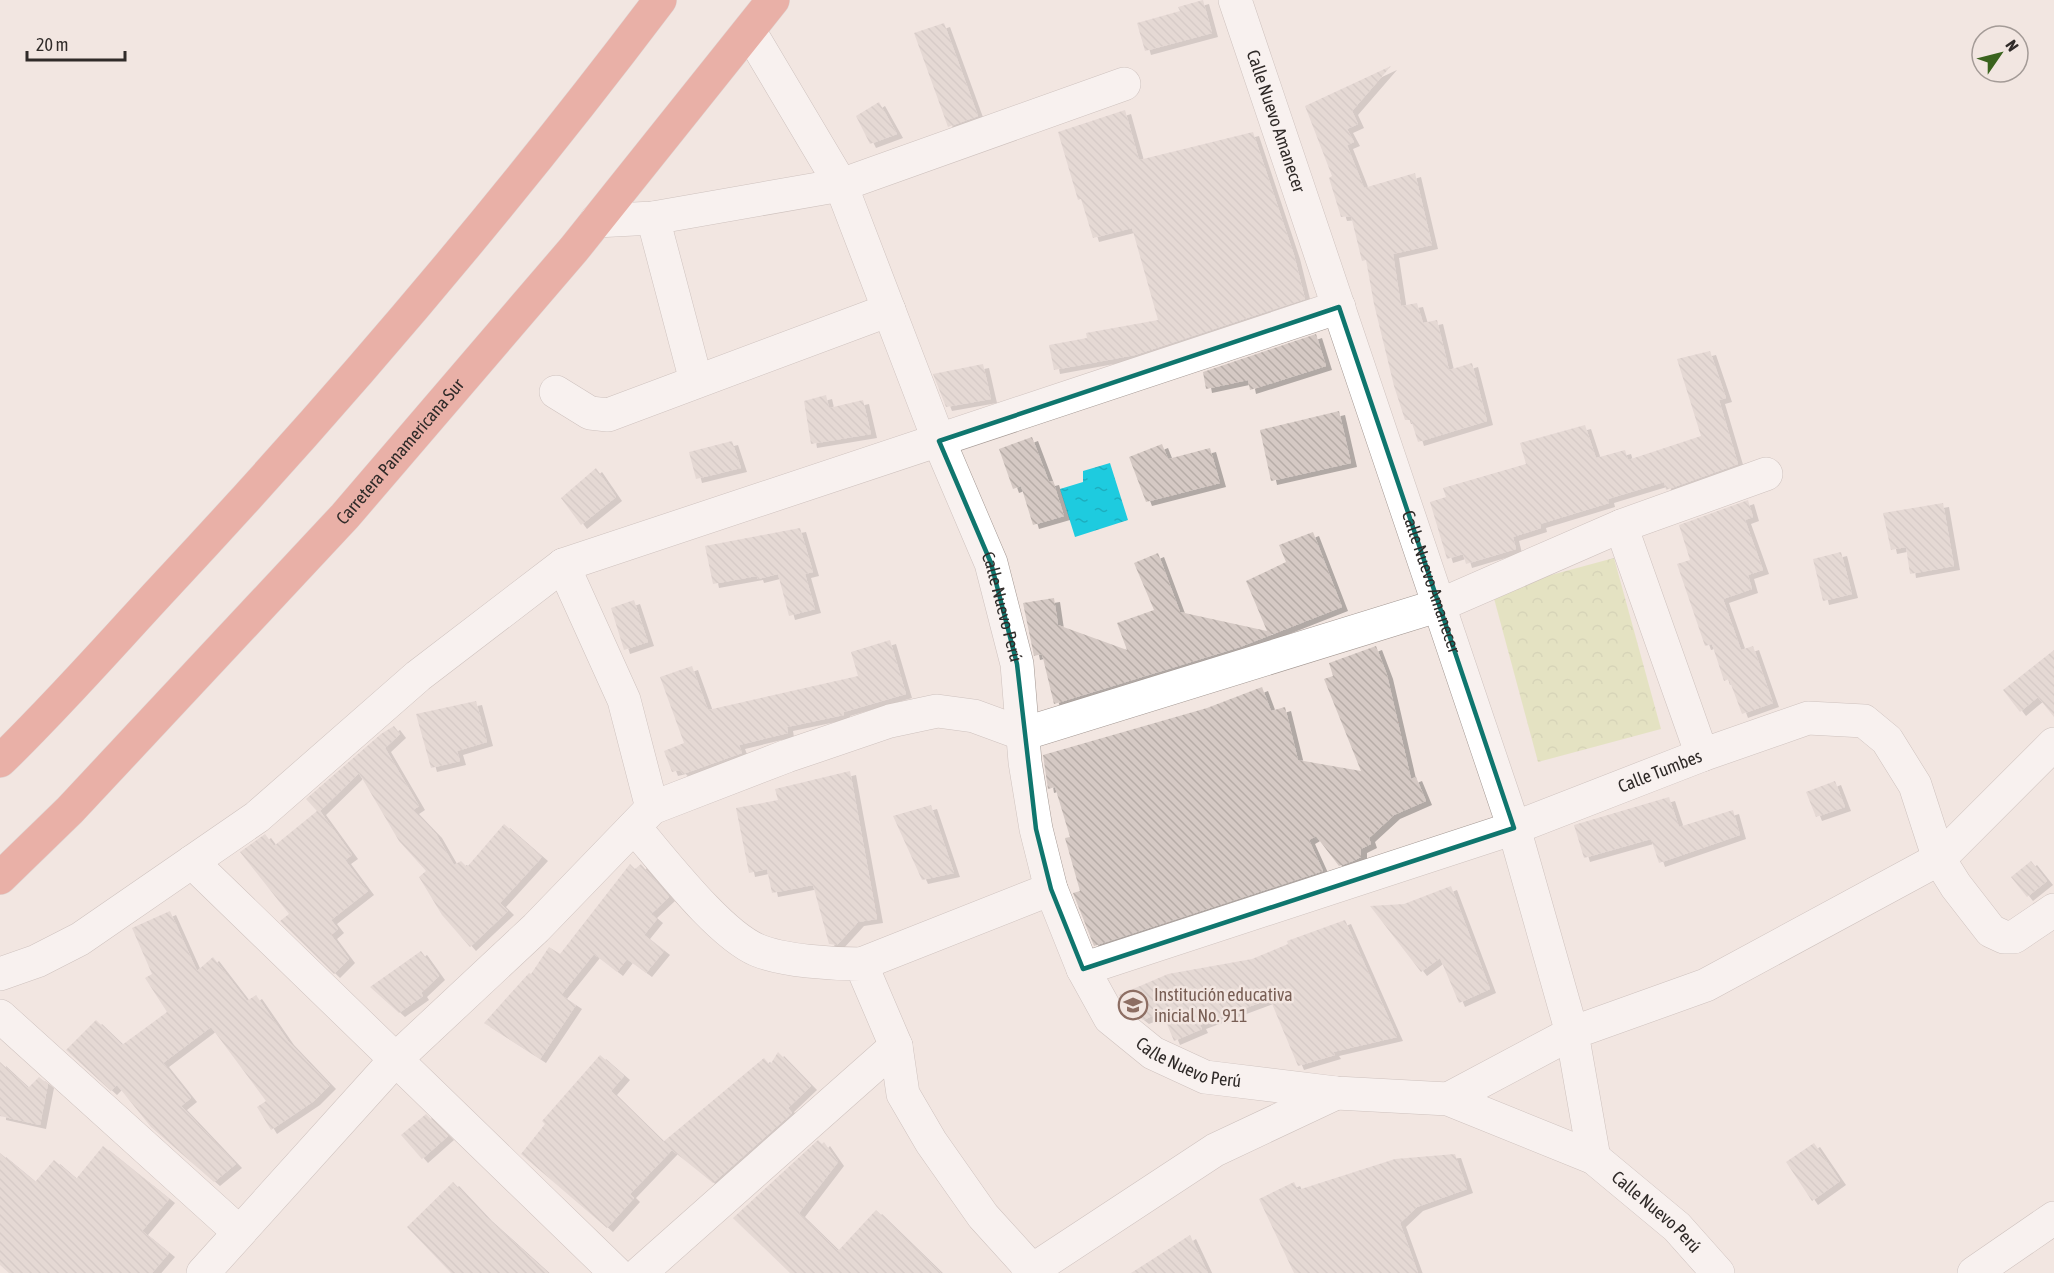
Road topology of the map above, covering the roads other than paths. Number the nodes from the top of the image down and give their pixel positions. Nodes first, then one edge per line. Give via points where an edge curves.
1 (660, 0) edge
2 (773, 0) edge
3 (1235, 0) edge
4 (750, 32) junction
5 (1124, 84) dead end
6 (841, 185) junction
7 (653, 218) junction
8 (596, 221) junction
9 (1339, 307) junction
10 (889, 310) junction
11 (696, 381) junction
12 (556, 392) dead end
13 (939, 441) junction
14 (1766, 474) dead end
15 (1620, 526) junction
16 (563, 565) junction
17 (1440, 605) junction
18 (1023, 734) junction
19 (2054, 744) edge
20 (1702, 755) junction
21 (0, 761) edge
22 (643, 817) junction
23 (1514, 828) junction
24 (1939, 859) junction
25 (192, 862) junction
26 (0, 878) edge
27 (1051, 889) junction
28 (2054, 909) edge
29 (861, 964) junction
30 (1083, 969) junction
31 (0, 974) edge
32 (0, 1016) edge
33 (1572, 1033) junction
34 (896, 1046) junction
35 (397, 1058) junction
36 (1336, 1093) junction
37 (1448, 1100) junction
38 (1594, 1158) junction
39 (2054, 1218) edge
40 (239, 1232) junction
41 (1030, 1271) edge
42 (202, 1273) edge
43 (616, 1273) edge
44 (640, 1273) edge
45 (1718, 1273) edge
46 (1974, 1273) edge

1 - 21 highway via 395,331 277,467
2 - 4 highway, Carretera Panamericana Sur
3 - 9 street, Calle Nuevo Amanecer
4 - 6 street, Calle Nuevo Perú
4 - 8 highway, Carretera Panamericana Sur
5 - 6 street
6 - 7 street
6 - 10 street, Calle Nuevo Perú
7 - 8 street
7 - 11 street
8 - 26 highway, Carretera Panamericana Sur via 345,516 70,810
9 - 13 street
9 - 17 street, Calle Nuevo Amanecer
10 - 11 street
10 - 13 street, Calle Nuevo Perú
11 - 12 street via 608,415 590,413
13 - 16 street
13 - 18 street, Calle Nuevo Perú via 991,563 1017,664
14 - 15 street
15 - 17 street
15 - 20 street
16 - 22 street via 624,700
16 - 25 street via 418,676 257,817
17 - 18 street
17 - 23 street, Calle Nuevo Amanecer
18 - 22 street via 974,716 937,711 869,728
18 - 27 street, Calle Nuevo Perú via 1036,829
19 - 24 street
20 - 23 street, Calle Tumbes
20 - 24 street, Calle Tumbes via 1808,718 1864,721 1887,740 1915,786
22 - 29 street via 717,920 757,950 824,964
22 - 35 street via 536,928
23 - 30 street, Calle Tumbes
23 - 33 street, Calle Nuevo Amanecer
24 - 28 street via 1991,931 2004,937 2014,938
24 - 33 street via 1706,985
25 - 31 street via 80,939 37,962
25 - 35 street
27 - 29 street
27 - 30 street, Calle Nuevo Perú
29 - 34 street
30 - 36 street, Calle Nuevo Perú via 1110,1018 1153,1053 1205,1077
32 - 40 street
33 - 37 street
33 - 38 street, Calle Nuevo Amanecer
34 - 41 street via 903,1094 930,1142 983,1216
34 - 44 street
35 - 40 street
35 - 43 street
36 - 37 street, Calle Nuevo Perú
36 - 41 street via 1215,1150
37 - 38 street, Calle Nuevo Perú
38 - 45 street, Calle Nuevo Perú via 1677,1227
39 - 46 street
40 - 42 street

